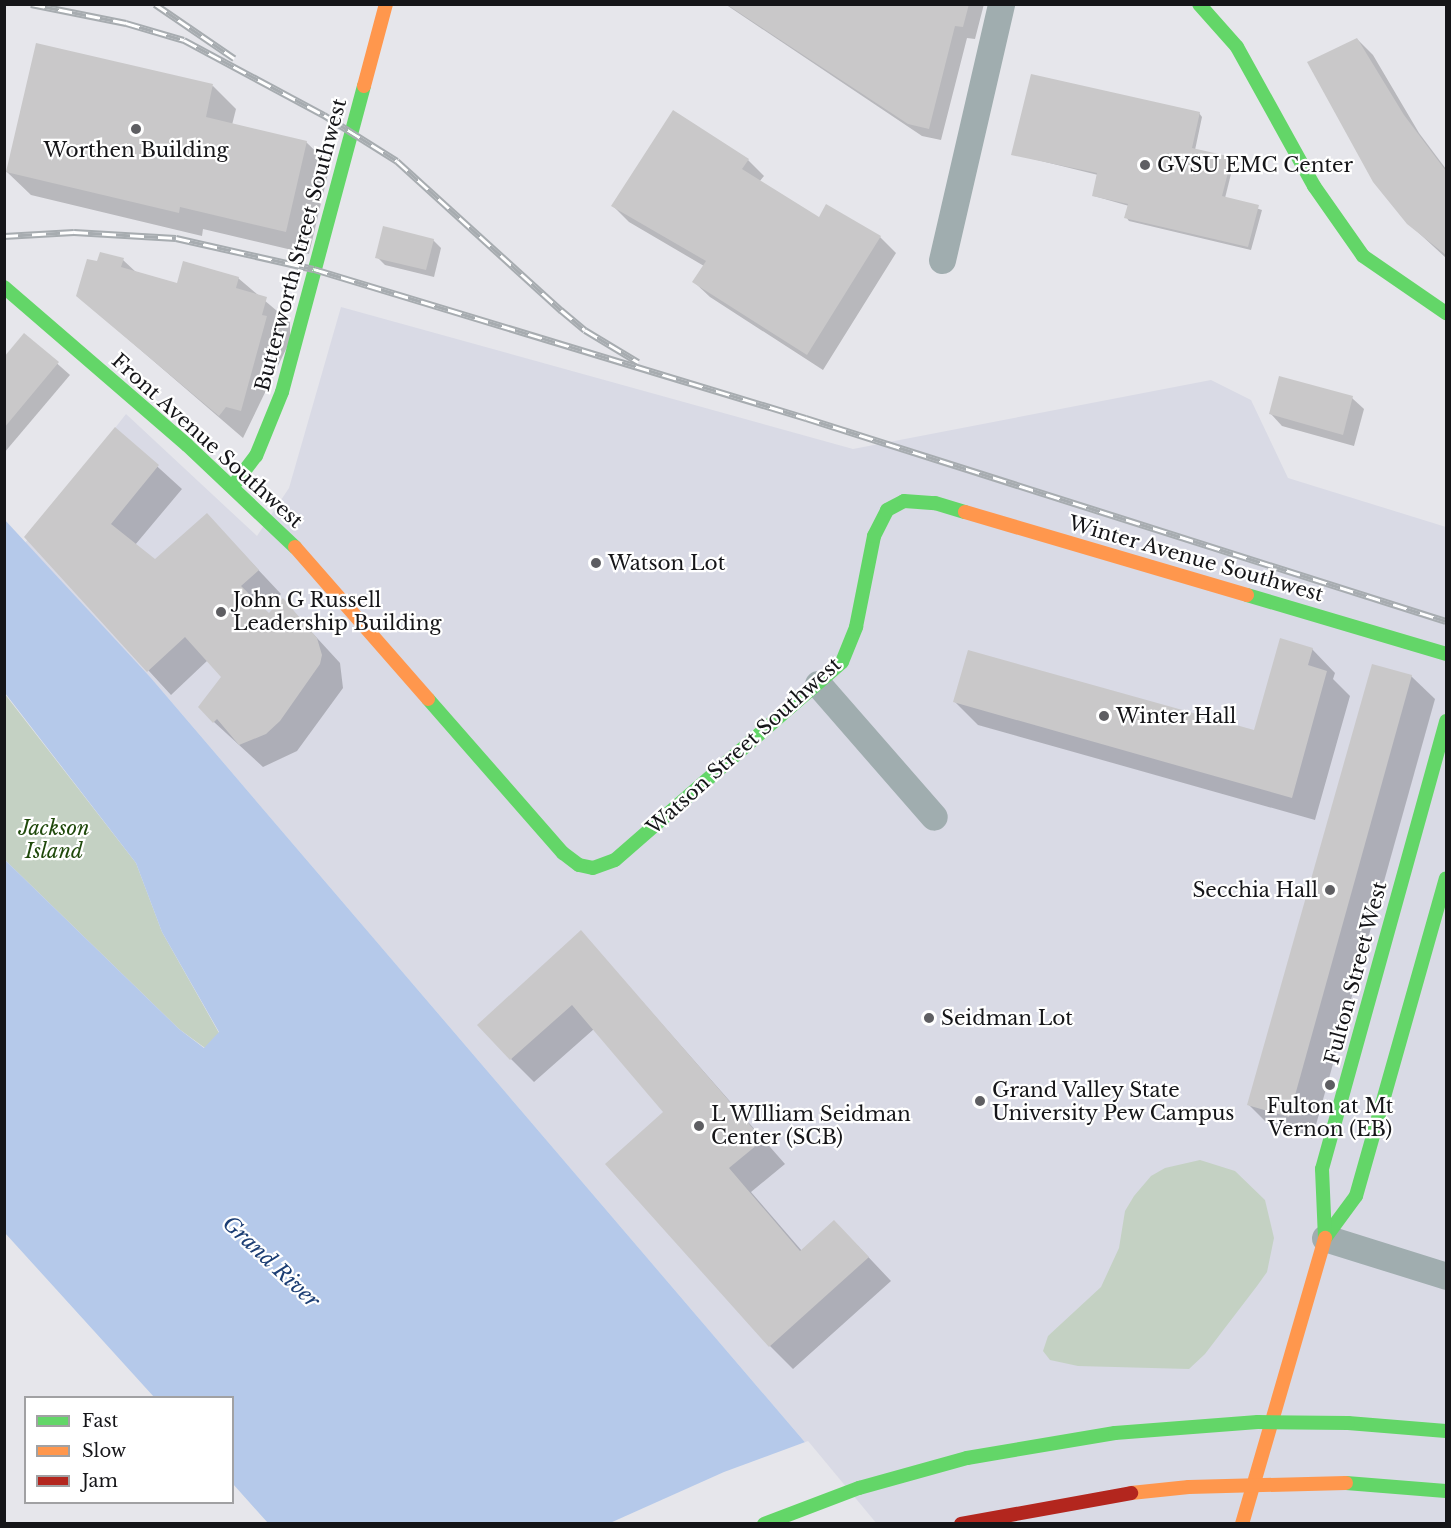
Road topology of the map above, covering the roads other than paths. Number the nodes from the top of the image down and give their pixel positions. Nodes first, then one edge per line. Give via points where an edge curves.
1 (386, 4) edge
2 (1001, 4) edge
3 (1199, 4) edge
4 (942, 260) dead end
5 (4, 287) edge
6 (1446, 313) edge
7 (233, 486) junction
8 (935, 503) joint
9 (1446, 654) edge
10 (818, 684) junction
11 (1446, 721) edge
12 (934, 817) dead end
13 (593, 868) joint
14 (1446, 878) edge
15 (1325, 1238) junction
16 (1446, 1276) edge
17 (1446, 1431) edge
18 (1446, 1491) edge
19 (764, 1524) edge
20 (961, 1524) edge
21 (1242, 1524) edge

1 - 7 main road, Butterworth Street Southwest via 282,392 256,456
2 - 4 street
3 - 6 main road via 1237,47 1314,186 1363,256
5 - 7 main road, Front Avenue Southwest
7 - 13 main road, Front Avenue Southwest via 320,574 570,860
8 - 9 main road, Winter Avenue Southwest
8 - 10 main road, Watson Street Southwest via 895,503 883,517 870,549 852,642 842,662
10 - 12 street
10 - 13 main road, Watson Street Southwest via 615,860
11 - 15 main road, Fulton Street West via 1322,1169
14 - 15 main road, Fulton Street West via 1356,1196
15 - 16 street
15 - 21 main road, Fulton Street West
17 - 19 main road, bridge via 1348,1423 1258,1422 1114,1434 967,1458 859,1488
18 - 20 main road, bridge via 1346,1483 1235,1484 1107,1495

